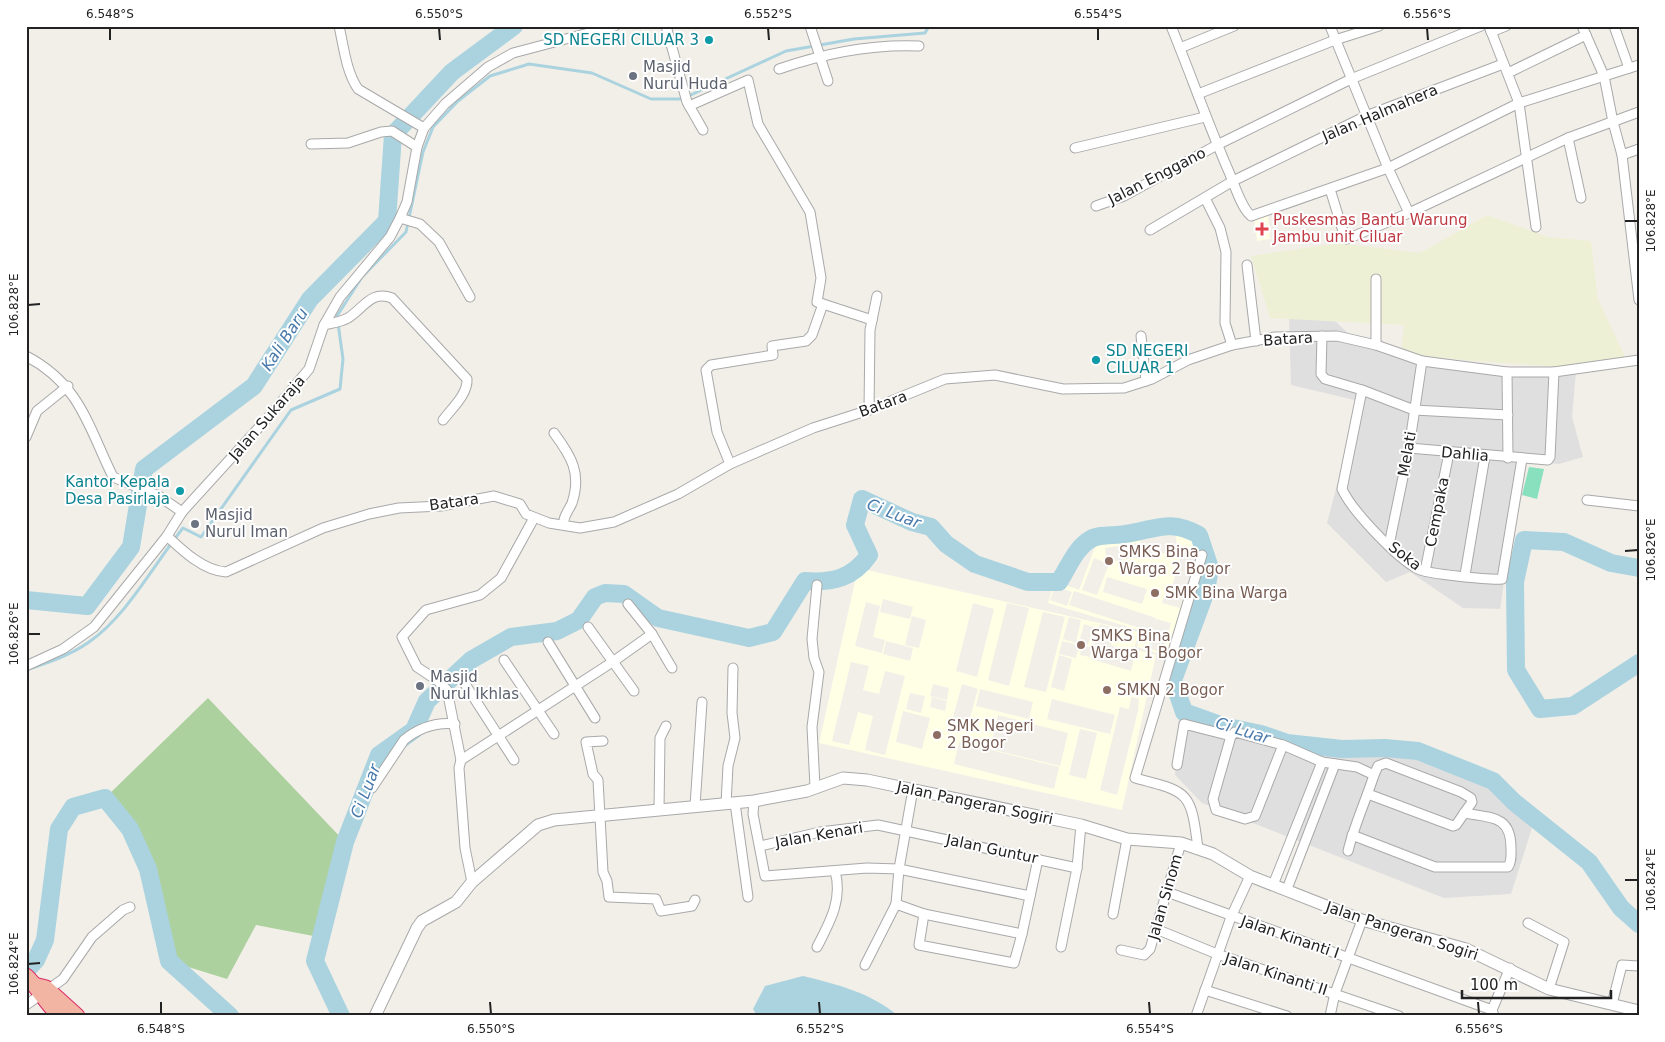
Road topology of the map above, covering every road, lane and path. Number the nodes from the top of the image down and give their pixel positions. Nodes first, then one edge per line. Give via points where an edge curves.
1 (339, 26) edge
2 (615, 26) edge
3 (666, 26) edge
4 (810, 26) edge
5 (1172, 26) edge
6 (1234, 26) edge
7 (1330, 26) edge
8 (1380, 26) edge
9 (1481, 26) edge
10 (1506, 26) edge
11 (1582, 26) edge
12 (1614, 26) edge
13 (1490, 29) edge
14 (1586, 35) junction
15 (1335, 40) junction
16 (919, 46) dead end
17 (1180, 48) junction
18 (819, 53) junction
19 (1503, 64) junction
20 (1639, 65) edge
21 (779, 68) dead end
22 (1629, 68) junction
23 (1508, 73) junction
24 (1604, 76) junction
25 (1351, 79) junction
26 (828, 81) dead end
27 (1198, 94) junction
28 (687, 100) junction
29 (1519, 103) junction
30 (1639, 112) edge
31 (1366, 116) junction
32 (1205, 117) junction
33 (1612, 122) junction
34 (424, 128) junction
35 (703, 130) dead end
36 (1568, 138) junction
37 (311, 144) dead end
38 (1217, 145) junction
39 (417, 147) junction
40 (1075, 148) dead end
41 (1639, 149) edge
42 (1622, 155) junction
43 (1526, 159) junction
44 (1388, 168) junction
45 (1233, 182) junction
46 (1330, 189) junction
47 (1204, 198) junction
48 (1581, 198) dead end
49 (1096, 206) dead end
50 (1409, 212) junction
51 (403, 219) junction
52 (1536, 227) dead end
53 (1150, 230) dead end
54 (1247, 265) dead end
55 (1376, 279) dead end
56 (877, 296) dead end
57 (470, 297) dead end
58 (1639, 300) edge
59 (820, 303) junction
60 (872, 320) junction
61 (329, 324) junction
62 (1141, 336) dead end
63 (1322, 336) junction
64 (1256, 341) junction
65 (1232, 345) junction
66 (1376, 345) junction
67 (26, 356) edge
68 (1639, 360) edge
69 (1422, 361) junction
70 (1507, 372) junction
71 (1554, 372) junction
72 (1146, 381) junction
73 (68, 386) junction
74 (1362, 390) junction
75 (869, 410) junction
76 (1414, 410) junction
77 (1508, 415) junction
78 (443, 420) dead end
79 (554, 433) dead end
80 (26, 438) edge
81 (1409, 448) junction
82 (1449, 453) junction
83 (1485, 456) junction
84 (1508, 458) junction
85 (1522, 459) junction
86 (730, 464) junction
87 (1587, 500) dead end
88 (1639, 506) edge
89 (182, 512) junction
90 (534, 518) junction
91 (563, 524) junction
92 (171, 540) junction
93 (1390, 546) junction
94 (1202, 555) dead end
95 (1425, 572) junction
96 (1465, 576) junction
97 (817, 584) dead end
98 (628, 604) dead end
99 (588, 626) dead end
100 (652, 634) junction
101 (548, 642) dead end
102 (504, 660) dead end
103 (614, 661) junction
104 (26, 666) edge
105 (672, 668) dead end
106 (733, 668) dead end
107 (464, 684) dead end
108 (576, 685) junction
109 (634, 691) dead end
110 (702, 702) dead end
111 (538, 711) junction
112 (595, 718) dead end
113 (455, 724) junction
114 (666, 726) dead end
115 (554, 734) dead end
116 (499, 735) junction
117 (1231, 736) junction
118 (602, 740) dead end
119 (1283, 745) junction
120 (461, 760) junction
121 (514, 760) dead end
122 (1322, 762) junction
123 (1335, 764) junction
124 (1177, 765) dead end
125 (1374, 775) junction
126 (815, 787) junction
127 (372, 788) dead end
128 (913, 789) junction
129 (1368, 794) junction
130 (754, 802) junction
131 (731, 804) junction
132 (695, 806) junction
133 (659, 810) junction
134 (1464, 813) junction
135 (601, 816) junction
136 (1081, 825) junction
137 (907, 832) junction
138 (1352, 834) junction
139 (1128, 838) junction
140 (1181, 842) junction
141 (760, 846) junction
142 (1198, 848) junction
143 (1348, 851) dead end
144 (1038, 859) junction
145 (1077, 868) junction
146 (899, 869) junction
147 (835, 870) junction
148 (1250, 876) junction
149 (472, 882) junction
150 (1273, 886) junction
151 (1287, 889) junction
152 (1167, 892) junction
153 (1030, 896) junction
154 (748, 897) dead end
155 (695, 900) dead end
156 (896, 904) junction
157 (130, 907) dead end
158 (924, 914) junction
159 (1113, 914) dead end
160 (1231, 917) junction
161 (1362, 920) junction
162 (1528, 924) dead end
163 (1156, 929) junction
164 (1022, 934) junction
165 (817, 947) dead end
166 (1060, 948) dead end
167 (1121, 950) dead end
168 (1217, 954) junction
169 (1348, 958) junction
170 (865, 965) dead end
171 (1639, 966) edge
172 (1510, 968) junction
173 (37, 986) edge
174 (1549, 989) junction
175 (1205, 990) junction
176 (1335, 993) junction
177 (1612, 1004) junction
178 (26, 1005) edge
179 (1639, 1011) edge
180 (1493, 1013) edge
181 (60, 1016) edge
182 (77, 1016) edge
183 (375, 1016) edge
184 (1196, 1016) edge
185 (1287, 1016) edge
186 (1330, 1016) edge
187 (1399, 1016) edge

1 - 34 street via 350,72 358,89
2 - 34 street, Jalan Sukaraja via 513,53 488,67 458,91
3 - 28 street
4 - 18 street
5 - 17 street
6 - 17 street
7 - 15 street
8 - 15 street
9 - 25 street, Jalan Enggano
10 - 13 street
11 - 14 street
12 - 22 street
13 - 19 street
14 - 23 street
14 - 24 street
15 - 25 street
15 - 27 street
16 - 18 street via 880,45
17 - 27 street
18 - 21 street
18 - 26 street
19 - 23 street
19 - 31 street, Jalan Halmahera
20 - 22 street
22 - 24 street
23 - 29 street
24 - 29 street
24 - 33 street
25 - 31 street
25 - 38 street, Jalan Enggano
27 - 32 street
28 - 35 street
28 - 59 street via 748,80 758,124 810,212 820,278
29 - 43 street
29 - 44 street
30 - 33 street
31 - 44 street
31 - 45 street, Jalan Halmahera
32 - 38 street
32 - 40 street
33 - 36 street
33 - 42 street
34 - 39 street, Jalan Sukaraja
36 - 43 street
36 - 48 street
37 - 39 street via 348,143 381,132 392,132
38 - 45 street
38 - 49 street, Jalan Enggano via 1124,196
39 - 51 street, Jalan Sukaraja
41 - 42 street
42 - 58 street
43 - 50 street
43 - 52 street
44 - 46 street
44 - 50 street
45 - 46 street via 1251,216
45 - 47 street, Jalan Halmahera
46 - 50 street via 1344,238 1347,239
47 - 53 street, Jalan Halmahera
47 - 65 street via 1220,228 1226,252 1225,323
51 - 57 street via 420,224 439,242
51 - 61 street, Jalan Sukaraja via 340,297
54 - 64 street
55 - 66 street
56 - 60 street
59 - 60 street
59 - 86 street via 812,335 806,341 772,346 773,355 711,365 706,370 717,432
60 - 75 street
61 - 78 street via 347,318 375,297 384,295 392,298 467,378 468,385
61 - 89 street, Jalan Sukaraja via 309,369
62 - 72 street
63 - 64 street, Batara via 1275,337
63 - 66 street, Batara
63 - 74 street via 1323,378
64 - 65 street, Batara
65 - 72 street, Batara via 1188,360
66 - 69 street, Batara
67 - 73 street via 46,366
68 - 71 street, Batara
69 - 70 street, Batara
69 - 76 street, Melati
70 - 71 street, Batara
70 - 77 street
71 - 85 street, Dahlia via 1550,457 1546,461
72 - 75 street, Batara via 1124,388 1062,389 995,375 945,379
73 - 80 street via 37,412
73 - 89 street via 113,477 159,496
74 - 76 street
74 - 93 street, Soka via 1342,489
75 - 86 street, Batara via 813,428
76 - 77 street
76 - 81 street, Melati
77 - 84 street
79 - 91 street via 572,458 576,475 571,504 565,512
81 - 82 street, Dahlia
81 - 93 street, Melati
82 - 83 street, Dahlia
82 - 95 street, Cempaka
83 - 84 street, Dahlia
83 - 96 street
84 - 85 street, Dahlia
85 - 96 street, Soka via 1502,579
86 - 91 street, Batara via 678,494 614,522 580,528
87 - 88 street
89 - 92 street, Jalan Sukaraja
90 - 91 street, Batara
90 - 92 street, Batara via 526,514 520,504 494,496 441,506 399,508 331,524 226,572 216,572 204,566
90 - 113 street via 502,578 485,593 426,610 402,634 417,668 438,680 447,690
92 - 104 street, Jalan Sukaraja via 94,627 63,649
93 - 95 street, Soka
94 - 142 street via 1135,778 1182,793 1195,822
95 - 96 street, Soka
97 - 126 street via 812,639 819,672 812,728
98 - 100 street
99 - 103 street
100 - 103 street
100 - 105 street
101 - 108 street
102 - 111 street
103 - 108 street
103 - 109 street
106 - 131 street via 735,738 728,766
107 - 116 street
108 - 111 street
108 - 112 street
110 - 132 street
111 - 115 street
111 - 116 street
113 - 120 street
113 - 127 street via 433,725 409,736
114 - 133 street via 660,738
116 - 120 street
116 - 121 street
117 - 119 street via 1235,732
117 - 119 street via 1212,802 1216,810 1245,819 1255,816
117 - 124 street via 1183,726
118 - 135 street via 586,742 593,774 598,780
119 - 122 street
120 - 149 street via 465,848
122 - 123 street
122 - 150 street
123 - 125 street via 1357,767
123 - 151 street
125 - 129 street
125 - 134 street via 1378,766 1386,763 1416,774 1471,798 1472,802
126 - 128 street, Jalan Pangeran Sogiri via 844,778
126 - 130 street, Jalan Pangeran Sogiri
128 - 136 street, Jalan Pangeran Sogiri
128 - 137 street
129 - 134 street via 1453,826
129 - 138 street
130 - 131 street, Jalan Pangeran Sogiri
130 - 141 street via 753,814
131 - 132 street, Jalan Pangeran Sogiri
131 - 154 street
132 - 133 street, Jalan Pangeran Sogiri
133 - 135 street, Jalan Pangeran Sogiri
134 - 138 street via 1500,820 1506,826 1511,837 1508,867 1435,866
135 - 149 street, Jalan Pangeran Sogiri via 554,820 538,826
135 - 155 street via 603,872 610,898 656,899 661,911 692,906
136 - 139 street, Jalan Pangeran Sogiri
136 - 145 street
137 - 141 street, Jalan Kenari via 878,825 858,826
137 - 144 street, Jalan Guntur
137 - 146 street
138 - 143 street
139 - 140 street, Jalan Pangeran Sogiri
139 - 159 street
140 - 142 street, Jalan Pangeran Sogiri
140 - 152 street, Jalan Sinom
141 - 147 street via 765,876
142 - 148 street, Jalan Pangeran Sogiri
144 - 145 street, Jalan Guntur
144 - 153 street
145 - 166 street
146 - 147 street
146 - 153 street
146 - 156 street
147 - 165 street via 839,895
148 - 150 street, Jalan Pangeran Sogiri
148 - 160 street
149 - 183 street, Jalan Pangeran Sogiri via 456,902 422,921 416,928
150 - 151 street, Jalan Pangeran Sogiri
151 - 161 street, Jalan Pangeran Sogiri
152 - 160 street, Jalan Kinanti I
152 - 163 street, Jalan Sinom
153 - 164 street
156 - 158 street
156 - 170 street
157 - 173 street via 92,937 63,980
158 - 164 street
158 - 164 street via 918,942 922,946 1014,963
160 - 168 street
160 - 169 street, Jalan Kinanti I
161 - 169 street
161 - 172 street, Jalan Pangeran Sogiri via 1466,949
162 - 174 street via 1564,942
163 - 167 street, Jalan Sinom via 1147,953 1132,954
163 - 168 street, Jalan Kinanti II
168 - 175 street
168 - 176 street, Jalan Kinanti II
169 - 176 street
169 - 180 street, Jalan Kinanti I
171 - 177 street via 1622,965
172 - 174 street, Jalan Pangeran Sogiri
172 - 180 street
173 - 178 street
173 - 181 highway
173 - 182 highway
174 - 177 street, Jalan Pangeran Sogiri
175 - 184 street
175 - 185 street
176 - 186 street
176 - 187 street, Jalan Kinanti II
177 - 179 street, Jalan Pangeran Sogiri

